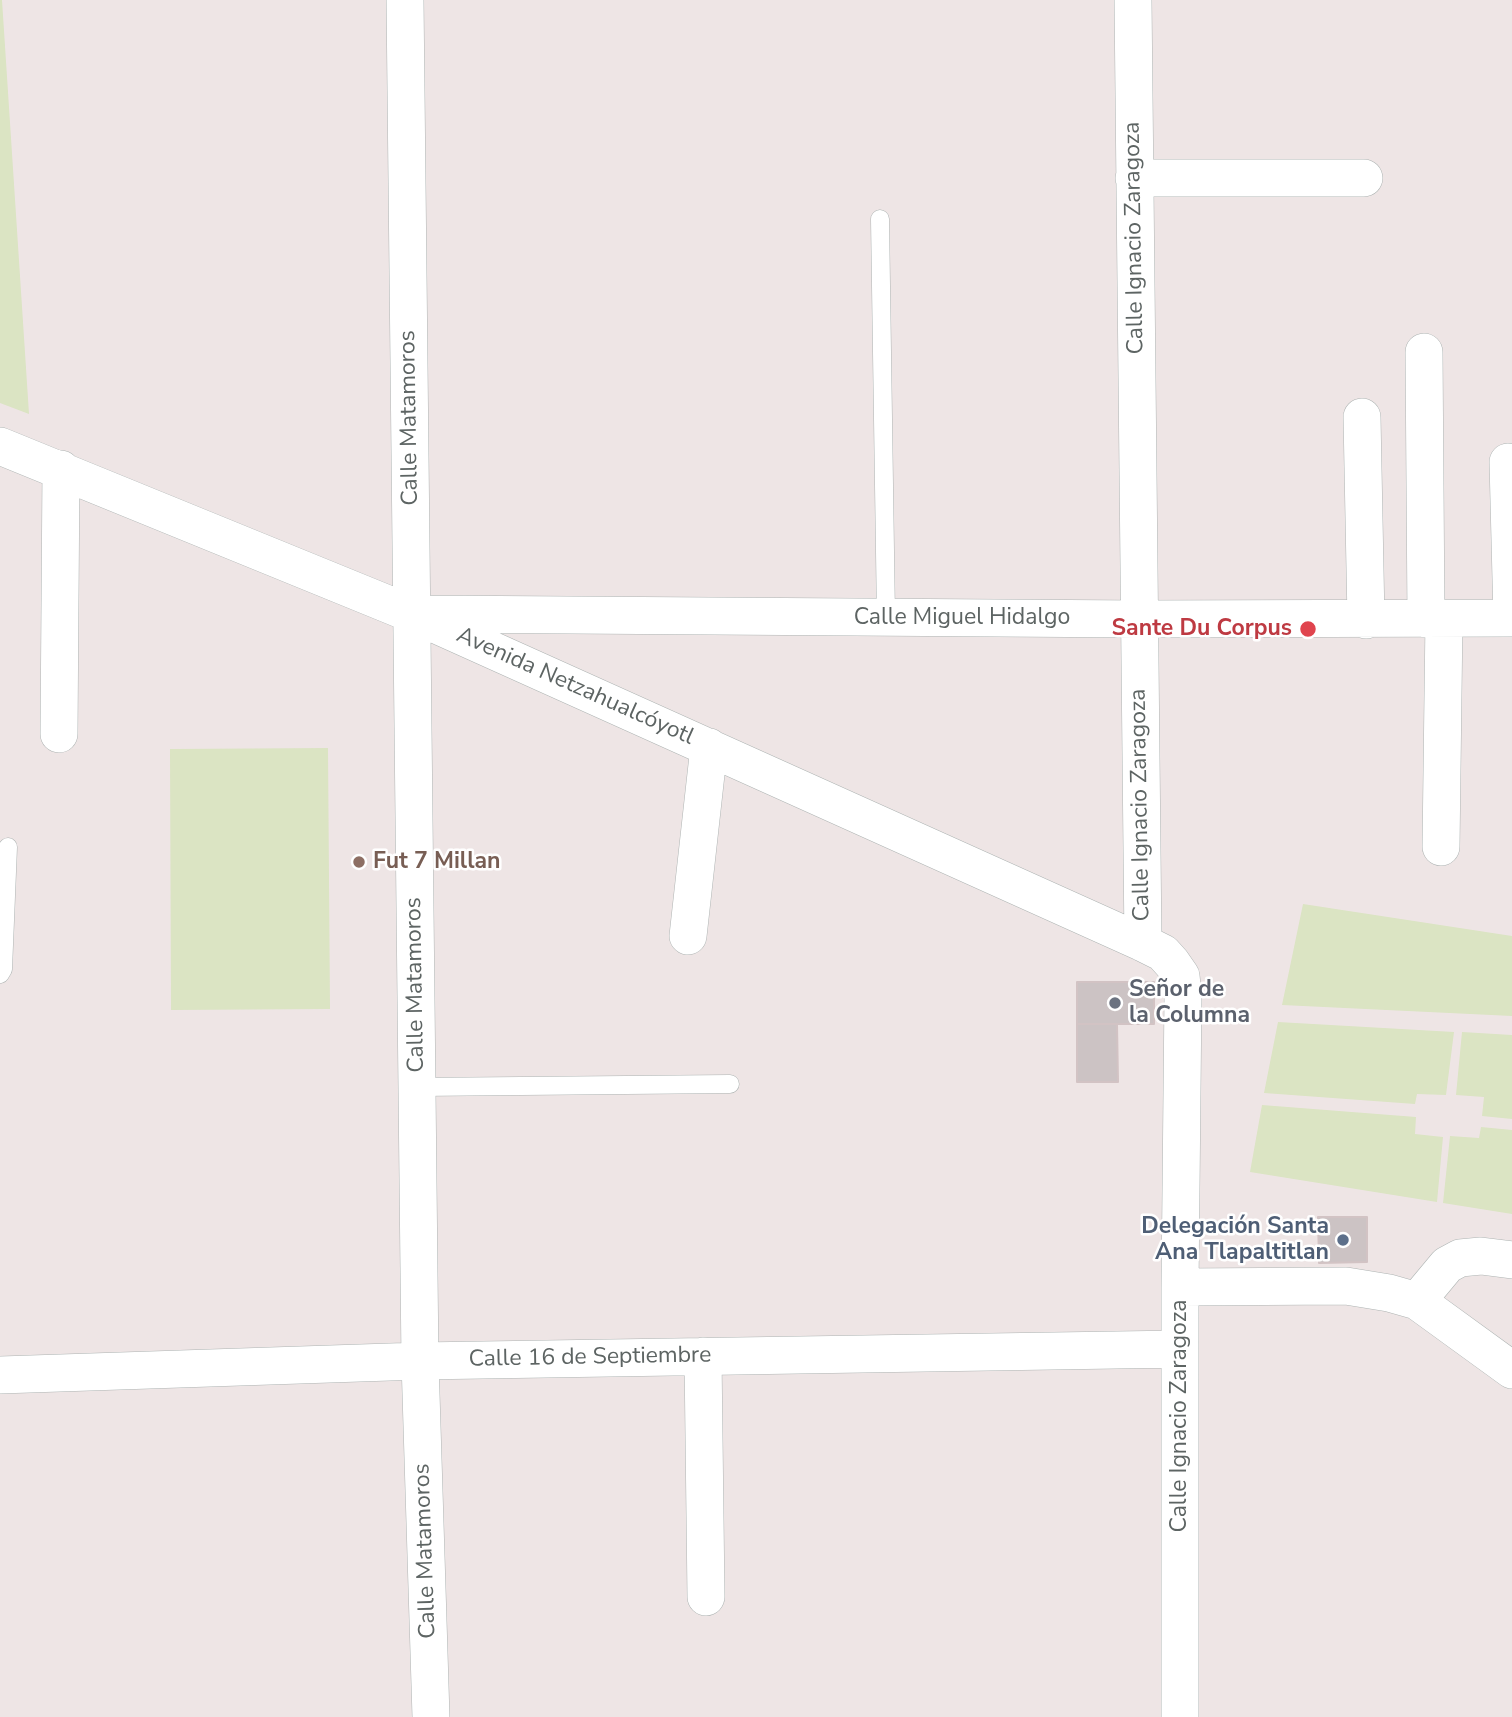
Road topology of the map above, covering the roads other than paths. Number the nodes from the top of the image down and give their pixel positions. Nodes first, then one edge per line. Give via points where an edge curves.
1 (405, 0) edge
2 (1133, 0) edge
3 (1134, 178) junction
4 (1364, 178) dead end
5 (880, 219) dead end
6 (1424, 352) dead end
7 (1362, 417) dead end
8 (0, 446) edge
9 (1508, 462) dead end
10 (61, 469) junction
11 (412, 614) junction
12 (886, 618) junction
13 (1512, 618) edge
14 (1139, 619) junction
15 (1435, 619) junction
16 (1366, 620) junction
17 (59, 734) dead end
18 (709, 747) junction
19 (8, 846) dead end
20 (1441, 847) dead end
21 (688, 936) dead end
22 (1143, 943) junction
23 (0, 974) edge
24 (730, 1084) dead end
25 (417, 1087) junction
26 (1512, 1260) edge
27 (1180, 1287) junction
28 (1417, 1301) junction
29 (1180, 1349) junction
30 (703, 1356) junction
31 (420, 1361) junction
32 (1512, 1370) edge
33 (0, 1375) edge
34 (706, 1597) dead end
35 (431, 1717) edge
36 (1180, 1717) edge

1 - 11 street, Calle Matamoros
2 - 3 street, Calle Ignacio Zaragoza
3 - 4 street
3 - 14 street, Calle Ignacio Zaragoza
5 - 12 lane
6 - 15 street
7 - 16 street
8 - 10 street, Avenida Netzahualcóyotl
9 - 13 street
10 - 11 street, Avenida Netzahualcóyotl
10 - 17 street
11 - 12 street, Calle Miguel Hidalgo
11 - 18 street, Avenida Netzahualcóyotl
11 - 25 street, Calle Matamoros
12 - 14 street, Calle Miguel Hidalgo
13 - 15 street, Calle Miguel Hidalgo
14 - 16 street, Calle Miguel Hidalgo
14 - 22 street, Calle Ignacio Zaragoza
15 - 16 street, Calle Miguel Hidalgo
15 - 20 street
18 - 21 street
18 - 22 street, Avenida Netzahualcóyotl
19 - 23 lane
22 - 27 street, Calle Ignacio Zaragoza via 1163,953 1181,976
24 - 25 lane
25 - 31 street, Calle Matamoros
26 - 28 street via 1460,1258 1447,1265
27 - 28 street via 1346,1286
27 - 29 street, Calle Ignacio Zaragoza
28 - 32 street
29 - 30 street, Calle 16 de Septiembre
29 - 36 street, Calle Ignacio Zaragoza
30 - 31 street, Calle 16 de Septiembre
30 - 34 street
31 - 33 street, Calle 16 de Septiembre
31 - 35 street, Calle Matamoros

